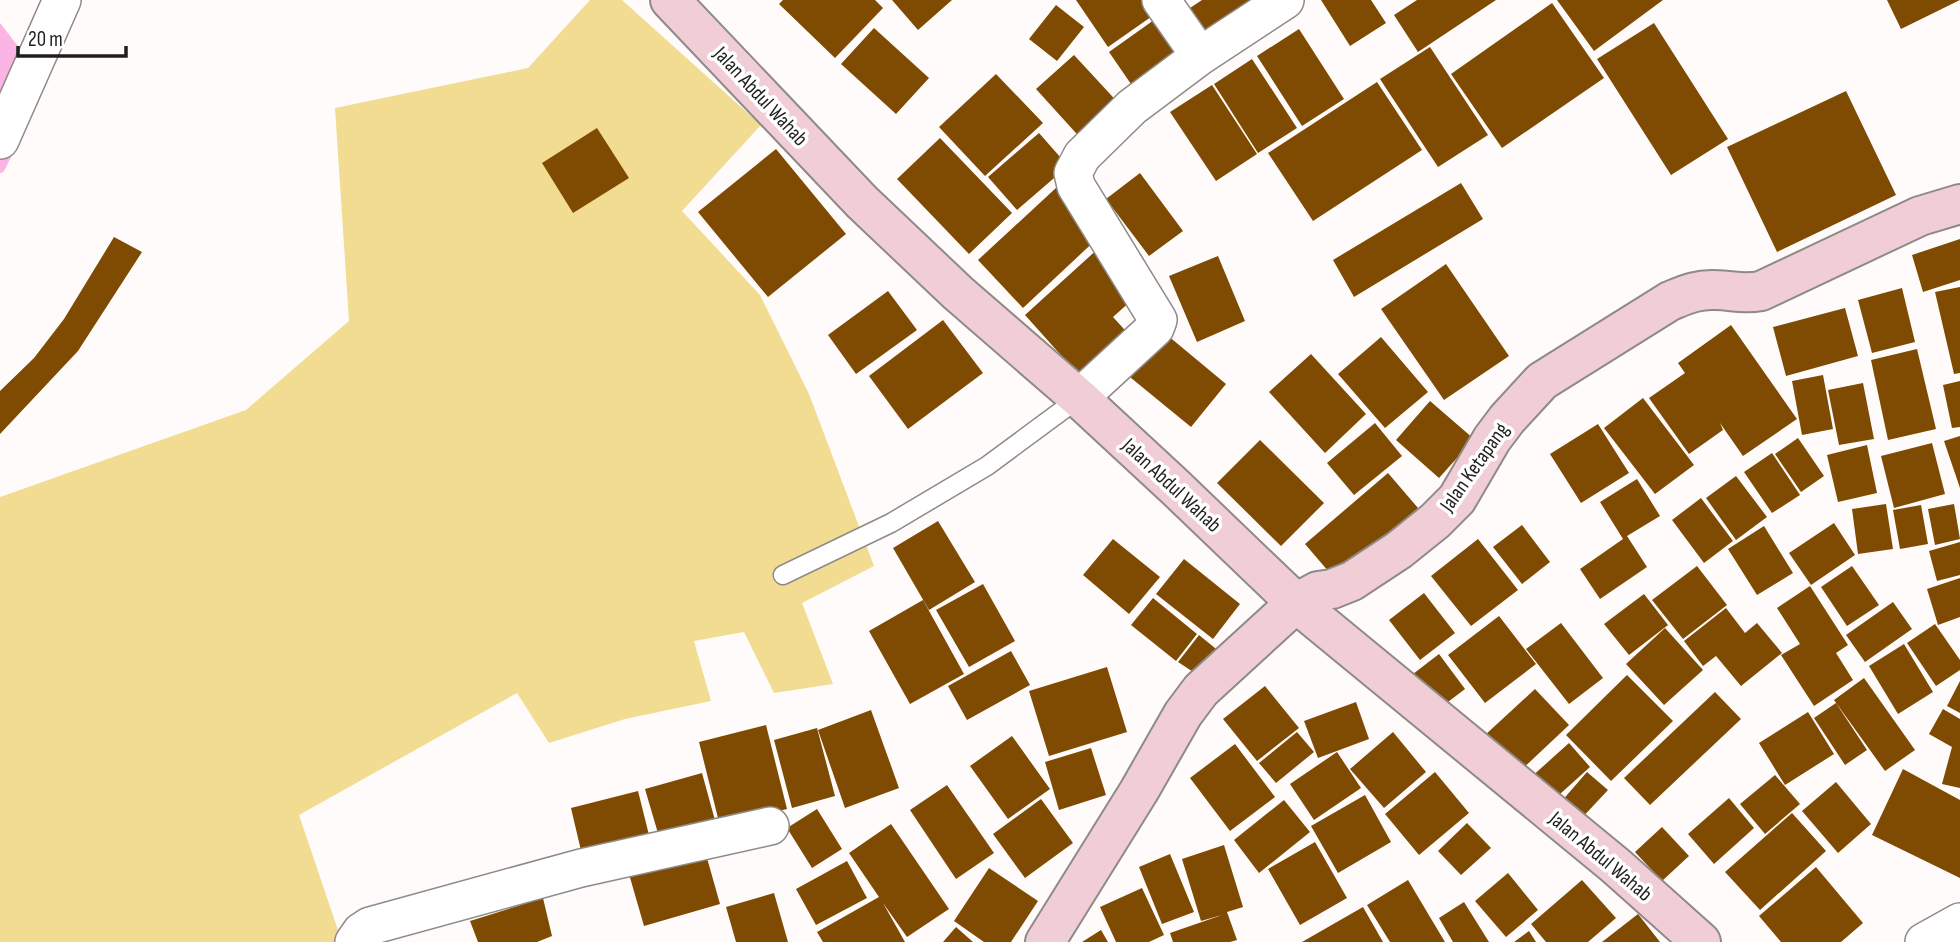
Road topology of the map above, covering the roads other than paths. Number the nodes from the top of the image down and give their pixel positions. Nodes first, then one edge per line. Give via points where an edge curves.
1 (62, 0) edge
2 (670, 0) edge
3 (1161, 0) edge
4 (1285, 0) edge
5 (1200, 56) junction
6 (0, 140) edge
7 (1960, 204) edge
8 (1079, 398) junction
9 (783, 575) dead end
10 (1296, 603) junction
11 (770, 826) dead end
12 (1960, 922) edge
13 (354, 942) edge
14 (1045, 942) edge
15 (1701, 942) edge
16 (1924, 942) edge

1 - 6 street
2 - 8 street, Jalan Abdul Wahab via 862,202
3 - 5 street
4 - 5 street
5 - 8 street via 1132,107 1082,156 1073,173 1076,186 1158,320 1155,328
7 - 10 street, Jalan Ketapang via 1920,216 1761,291 1744,295 1692,292 1670,301 1542,381 1507,419 1457,499 1435,521 1352,581
8 - 9 lane via 987,466 891,523
8 - 10 street, Jalan Abdul Wahab
10 - 14 street, Jalan Ketapang via 1201,690 1183,714
10 - 15 street, Jalan Abdul Wahab via 1616,866
11 - 13 street via 581,868 383,923 360,932
12 - 16 street

